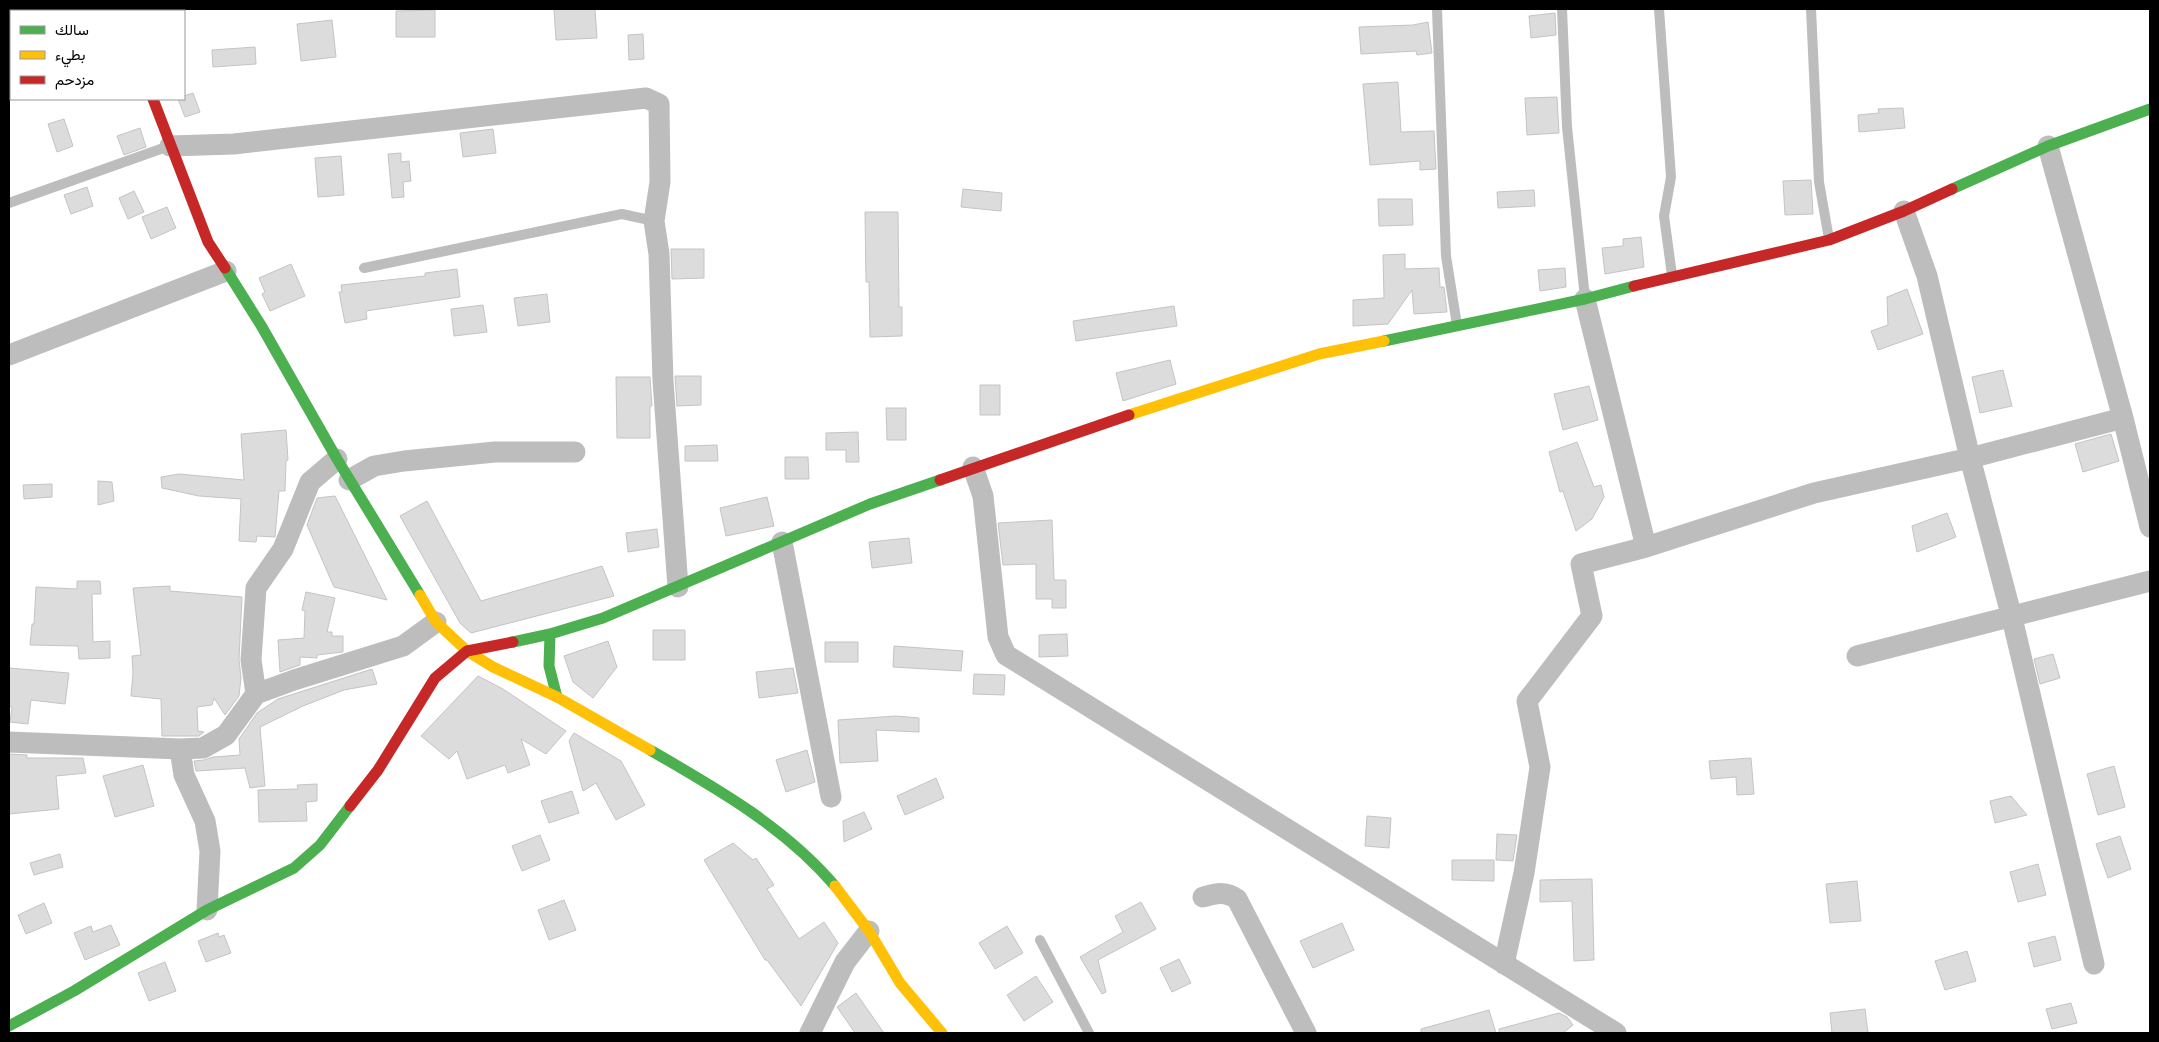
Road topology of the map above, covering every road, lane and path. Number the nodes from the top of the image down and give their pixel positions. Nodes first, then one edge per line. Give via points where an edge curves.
1 (1437, 9) edge
2 (1562, 9) edge
3 (1659, 9) edge
4 (1810, 9) edge
5 (153, 100) edge
6 (2150, 109) edge
7 (170, 146) junction
8 (2048, 146) junction
9 (9, 203) edge
10 (1904, 211) junction
11 (654, 221) junction
12 (1829, 240) junction
13 (364, 268) dead end
14 (226, 271) junction
15 (1672, 276) junction
16 (1586, 299) junction
17 (1457, 326) junction
18 (9, 355) edge
19 (2123, 418) junction
20 (575, 452) dead end
21 (1970, 458) junction
22 (336, 459) junction
23 (973, 467) junction
24 (350, 480) junction
25 (2150, 528) edge
26 (782, 542) junction
27 (1646, 547) junction
28 (2150, 581) edge
29 (678, 587) junction
30 (2012, 618) junction
31 (436, 622) junction
32 (550, 634) junction
33 (467, 651) junction
34 (1857, 656) dead end
35 (256, 694) junction
36 (557, 697) junction
37 (9, 742) edge
38 (180, 749) junction
39 (831, 797) dead end
40 (1203, 897) dead end
41 (207, 910) junction
42 (869, 931) junction
43 (1040, 940) dead end
44 (1504, 964) junction
45 (2094, 964) dead end
46 (9, 1026) edge
47 (810, 1033) edge
48 (942, 1033) edge
49 (1089, 1033) edge
50 (1306, 1033) edge
51 (1616, 1033) edge

1 - 17 lane via 1446,256
2 - 16 lane via 1567,127
3 - 15 lane via 1671,177 1664,216
4 - 12 lane via 1819,182
5 - 7 street
6 - 8 street
7 - 9 lane
7 - 11 street via 234,144 646,98 659,104 660,182
7 - 14 street via 208,242
8 - 10 street
8 - 19 street
10 - 12 street
10 - 21 street via 1927,276
11 - 13 lane via 622,214
11 - 29 street via 659,254 663,381
12 - 15 street
14 - 18 street
14 - 22 street via 262,327
15 - 16 street
16 - 17 street
16 - 27 street
17 - 23 street via 1319,354
19 - 21 street
19 - 25 street
20 - 24 street via 495,452 404,461 374,466
21 - 27 street via 1814,493
21 - 30 street
22 - 24 street
22 - 35 street via 310,482 283,549 256,588 251,660
23 - 26 street via 870,504
23 - 44 street via 984,496 998,637 1006,655
24 - 31 street
26 - 29 street
26 - 39 street
27 - 44 street via 1581,564 1592,616 1527,701 1540,767 1524,873
28 - 30 street
29 - 32 street via 603,618
30 - 34 street
30 - 45 street
31 - 33 street
31 - 35 street via 404,646
32 - 33 street
32 - 36 street via 548,666
33 - 36 street
33 - 41 street via 435,678 378,770 320,845 294,868
35 - 38 street via 226,735 203,748
36 - 42 street via 722,792 776,831 817,865
37 - 38 street
38 - 41 street via 184,775 205,821 210,852
40 - 50 street via 1218,892 1237,900
41 - 46 street via 74,991
42 - 47 street via 846,962
42 - 48 street via 900,984
43 - 49 lane
44 - 51 street

